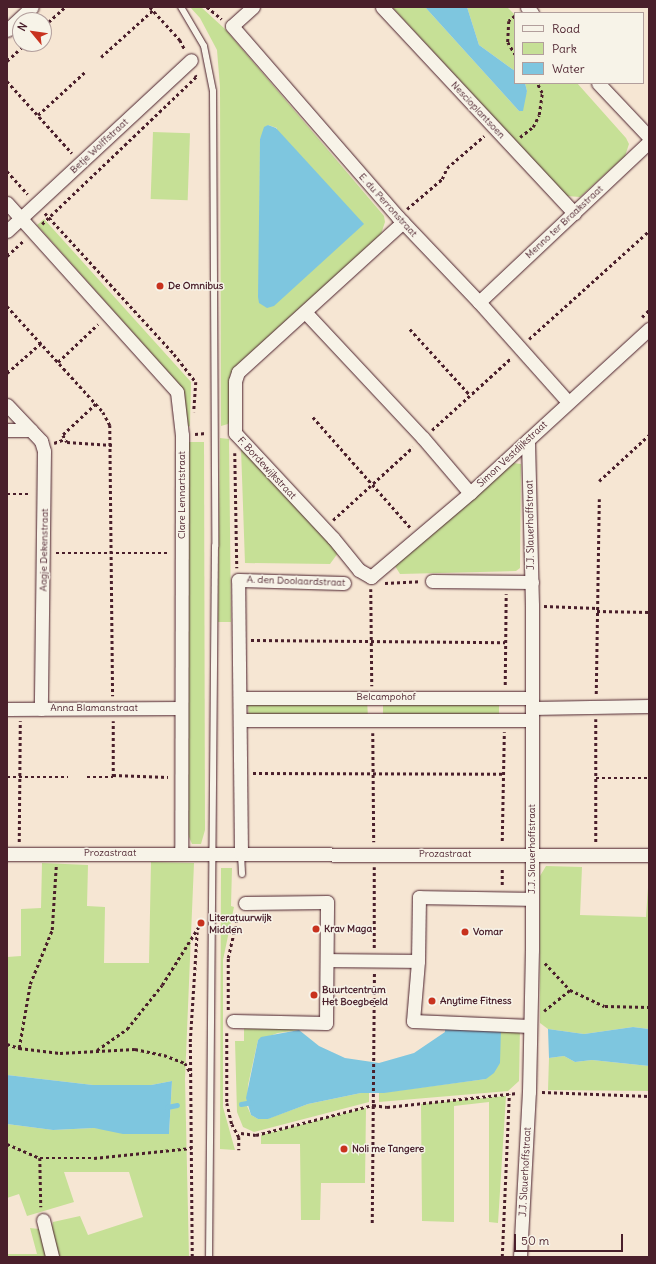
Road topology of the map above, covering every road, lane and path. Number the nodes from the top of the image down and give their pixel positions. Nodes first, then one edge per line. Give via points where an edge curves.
1 (32, 7) edge
2 (65, 7) edge
3 (150, 7) edge
4 (181, 7) edge
5 (207, 7) edge
6 (253, 7) edge
7 (382, 7) edge
8 (153, 10) junction
9 (514, 17) edge
10 (52, 19) edge
11 (232, 26) junction
12 (7, 30) edge
13 (17, 52) edge
14 (514, 52) edge
15 (101, 57) dead end
16 (191, 60) junction
17 (7, 61) edge
18 (85, 72) dead end
19 (7, 81) edge
20 (537, 84) edge
21 (599, 84) edge
22 (38, 115) junction
23 (494, 127) junction
24 (649, 137) edge
25 (649, 142) edge
26 (510, 144) junction
27 (80, 162) junction
28 (7, 171) edge
29 (7, 203) edge
30 (37, 204) junction
31 (574, 213) junction
32 (49, 217) junction
33 (20, 218) junction
34 (400, 220) junction
35 (7, 231) edge
36 (649, 231) edge
37 (33, 232) junction
38 (7, 256) edge
39 (479, 302) junction
40 (7, 306) edge
41 (649, 310) edge
42 (306, 313) junction
43 (109, 314) junction
44 (638, 321) dead end
45 (410, 329) dead end
46 (649, 329) edge
47 (40, 343) junction
48 (520, 347) junction
49 (58, 362) junction
50 (7, 373) edge
51 (470, 394) dead end
52 (568, 402) junction
53 (96, 404) junction
54 (7, 405) edge
55 (313, 418) dead end
56 (194, 419) dead end
57 (193, 427) dead end
58 (7, 430) edge
59 (31, 430) junction
60 (214, 432) junction
61 (235, 433) junction
62 (188, 435) junction
63 (649, 435) edge
64 (528, 440) junction
65 (112, 445) junction
66 (599, 481) dead end
67 (470, 493) junction
68 (7, 494) edge
69 (44, 494) junction
70 (599, 499) dead end
71 (415, 522) dead end
72 (44, 553) junction
73 (112, 553) junction
74 (182, 553) junction
75 (238, 580) junction
76 (375, 580) junction
77 (432, 581) joint
78 (532, 582) junction
79 (344, 583) dead end
80 (532, 605) junction
81 (597, 609) junction
82 (649, 612) edge
83 (237, 640) junction
84 (505, 642) dead end
85 (240, 698) junction
86 (649, 706) edge
87 (596, 707) junction
88 (7, 708) edge
89 (20, 708) junction
90 (113, 708) junction
91 (182, 708) junction
92 (41, 709) junction
93 (532, 709) junction
94 (241, 720) junction
95 (240, 773) junction
96 (503, 774) dead end
97 (113, 775) junction
98 (7, 777) edge
99 (20, 777) junction
100 (68, 777) dead end
101 (87, 777) dead end
102 (181, 778) junction
103 (596, 778) junction
104 (649, 778) edge
105 (181, 853) junction
106 (13, 854) edge
107 (57, 854) junction
108 (213, 854) junction
109 (241, 854) junction
110 (532, 854) junction
111 (596, 854) junction
112 (649, 855) edge
113 (242, 874) dead end
114 (532, 899) junction
115 (245, 903) dead end
116 (201, 923) dead end
117 (196, 932) junction
118 (532, 950) junction
119 (327, 960) junction
120 (418, 961) junction
121 (570, 990) junction
122 (649, 1007) edge
123 (233, 1022) dead end
124 (530, 1026) junction
125 (7, 1044) edge
126 (19, 1048) junction
127 (97, 1050) junction
128 (374, 1054) dead end
129 (192, 1077) junction
130 (529, 1092) junction
131 (509, 1094) junction
132 (649, 1096) edge
133 (374, 1103) junction
134 (241, 1133) dead end
135 (7, 1144) edge
136 (191, 1148) junction
137 (40, 1158) junction
138 (43, 1220) joint
139 (372, 1223) dead end
140 (52, 1257) edge
141 (192, 1257) edge
142 (209, 1257) edge
143 (502, 1257) edge
144 (520, 1257) edge

1 - 12 street
2 - 10 path
3 - 8 path
4 - 60 lane via 203,42 212,82
5 - 11 path
6 - 11 street
7 - 23 street, Nescioplantsoen
8 - 15 path
8 - 16 path via 180,40
9 - 14 path via 509,21 508,42
11 - 34 street, E. du Perronstraat
13 - 17 path
16 - 27 street, Betje Wolffstraat
16 - 32 path via 196,77
18 - 22 path
19 - 22 path
20 - 26 path via 542,93 539,115 533,127
21 - 24 street
22 - 27 path
23 - 26 street, Nescioplantsoen
23 - 34 path via 447,168 442,179
25 - 31 street, Menno ter Braakstraat
26 - 31 street, Nescioplantsoen
27 - 30 street, Betje Wolffstraat
28 - 30 path
29 - 33 street, Clare Lennartstraat
30 - 32 path
30 - 33 street, Betje Wolffstraat
31 - 39 street, Menno ter Braakstraat
32 - 37 path
32 - 56 path via 174,354 196,382
33 - 35 street, Betje Wolffstraat
33 - 37 street, Clare Lennartstraat
34 - 39 street, E. du Perronstraat
34 - 42 street, F. Bordewijkstraat
36 - 48 path
37 - 38 path
37 - 43 street, Clare Lennartstraat
39 - 48 street, E. du Perronstraat
40 - 47 path
41 - 44 path
42 - 61 street, F. Bordewijkstraat via 238,372 235,381
42 - 67 street via 423,438
43 - 49 path
43 - 62 street, Clare Lennartstraat via 177,392
45 - 51 path
46 - 52 street, Simon Vestdijkstraat
47 - 49 path
47 - 50 path
48 - 52 street, E. du Perronstraat
49 - 53 path
52 - 64 street, Simon Vestdijkstraat
53 - 65 path via 110,425
53 - 65 path via 63,435 67,442
54 - 59 street, Aagje Dekenstraat
55 - 71 path via 410,527
57 - 62 path
58 - 59 street
59 - 69 street, Aagje Dekenstraat via 41,441 44,451
60 - 62 path
60 - 108 lane
61 - 75 path
61 - 76 street, F. Bordewijkstraat via 333,538 359,570
62 - 74 street, Clare Lennartstraat
63 - 66 path
64 - 67 street, Simon Vestdijkstraat
64 - 78 street, J.J. Slauerhoffstraat
65 - 73 path
67 - 76 street, Simon Vestdijkstraat
68 - 69 path
69 - 72 street, Aagje Dekenstraat
70 - 81 path
72 - 73 path
72 - 92 street, Aagje Dekenstraat
73 - 74 path
73 - 90 path
74 - 91 street, Clare Lennartstraat
75 - 79 street, A. den Doolaardstraat
75 - 83 street, A. den Doolaardstraat
76 - 77 path
77 - 78 street
78 - 80 street, J.J. Slauerhoffstraat
80 - 81 path
80 - 93 street, J.J. Slauerhoffstraat
81 - 82 path
81 - 87 path
83 - 84 path
83 - 85 street, A. den Doolaardstraat
85 - 93 street, Belcampohof
85 - 94 street, A. den Doolaardstraat
86 - 87 street
87 - 93 street
87 - 103 path
88 - 89 street, Anna Blamanstraat
89 - 92 street, Anna Blamanstraat
89 - 99 path
90 - 91 street, Anna Blamanstraat
90 - 92 street, Anna Blamanstraat
90 - 97 path
91 - 102 street, Clare Lennartstraat
93 - 94 street
93 - 110 street, J.J. Slauerhoffstraat
94 - 95 street, A. den Doolaardstraat
95 - 96 path
95 - 109 street, A. den Doolaardstraat
97 - 101 path
97 - 102 path
98 - 99 path
99 - 100 path
99 - 106 path
102 - 105 street, Clare Lennartstraat
103 - 104 path
103 - 111 path
105 - 107 street, Prozastraat
105 - 108 street, Prozastraat
106 - 107 street, Prozastraat
107 - 126 path via 52,930 30,984
108 - 109 street, Prozastraat
108 - 142 lane
109 - 110 street, Prozastraat
109 - 113 lane
110 - 111 street, Prozastraat
110 - 114 street, J.J. Slauerhoffstraat
111 - 112 street, Prozastraat
114 - 118 street, J.J. Slauerhoffstraat
114 - 120 street via 419,897
115 - 119 street via 327,902
116 - 117 path
117 - 127 path via 162,985 127,1029
117 - 129 path via 190,1042
118 - 121 path
118 - 124 street, J.J. Slauerhoffstraat
119 - 120 street
119 - 123 street via 326,1023
120 - 124 street via 414,1021
121 - 122 path via 605,1006
121 - 124 path
124 - 130 street, J.J. Slauerhoffstraat
125 - 126 path
126 - 127 path via 60,1053
127 - 129 path via 135,1049 164,1055 185,1063
128 - 133 path
129 - 136 path
130 - 131 path
130 - 132 path
130 - 144 street, J.J. Slauerhoffstraat
131 - 133 path via 387,1107
131 - 143 path
133 - 134 path via 256,1135
133 - 139 path
135 - 137 path
136 - 137 path via 94,1158
136 - 141 path
137 - 138 path via 39,1187
138 - 140 street

